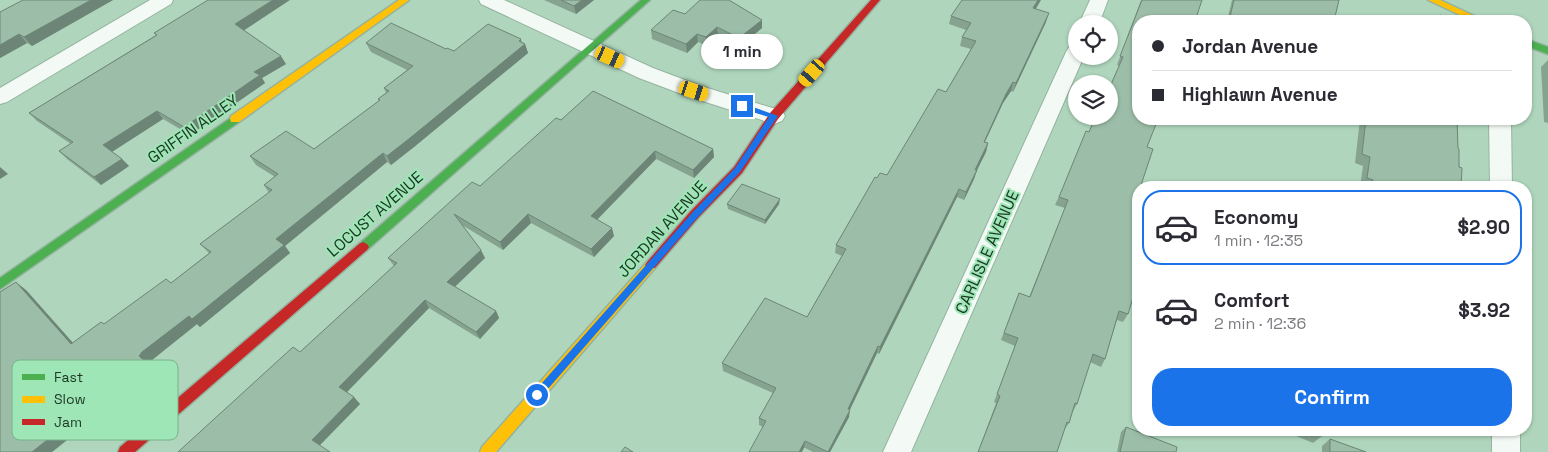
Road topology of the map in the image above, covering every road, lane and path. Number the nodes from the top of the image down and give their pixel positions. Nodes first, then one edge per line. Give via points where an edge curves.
1 (164, 0) edge
2 (405, 0) edge
3 (488, 0) edge
4 (646, 0) edge
5 (876, 0) edge
6 (1099, 0) edge
7 (1432, 0) edge
8 (1093, 15) edge
9 (1466, 15) edge
10 (1532, 45) edge
11 (592, 49) junction
12 (1548, 52) edge
13 (1070, 65) edge
14 (0, 97) edge
15 (774, 116) junction
16 (1500, 125) edge
17 (1501, 181) edge
18 (0, 284) edge
19 (178, 406) edge
20 (1506, 436) edge
21 (139, 440) edge
22 (125, 452) edge
23 (487, 452) edge
24 (897, 452) edge
25 (1506, 452) edge

1 - 14 street
2 - 18 street, GRIFFIN ALLEY
3 - 11 street
4 - 11 street, LOCUST AVENUE
5 - 15 street, JORDAN AVENUE
6 - 8 street
7 - 9 street
10 - 12 street
11 - 15 street via 694,91
11 - 19 street, LOCUST AVENUE
13 - 24 street, CARLISLE AVENUE
15 - 23 street, JORDAN AVENUE via 738,170 688,222
16 - 17 street
20 - 25 street
21 - 22 street, LOCUST AVENUE

